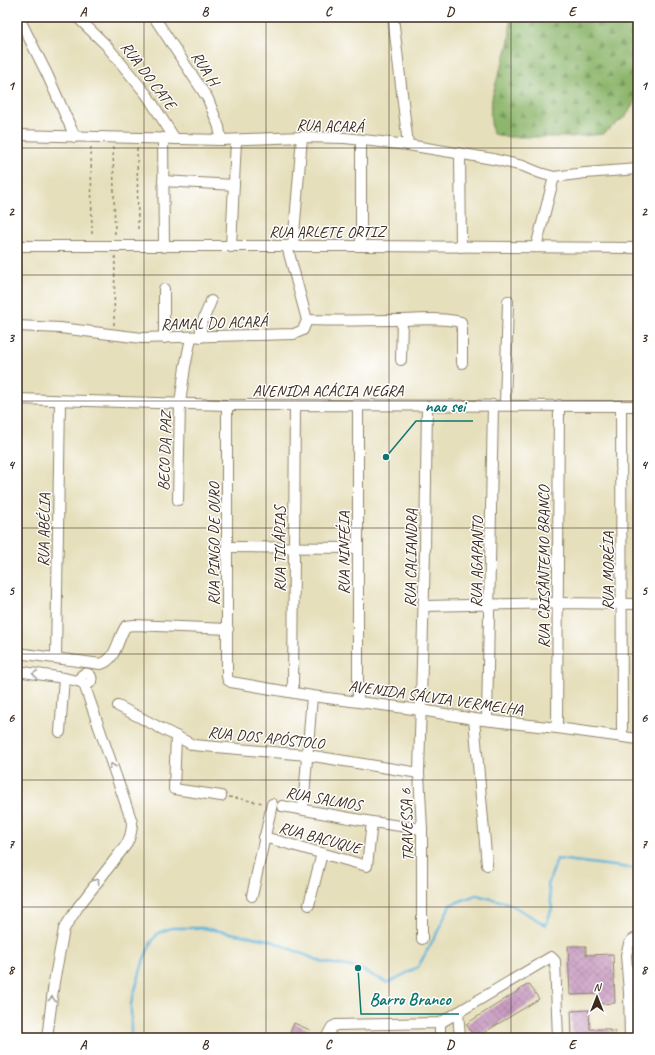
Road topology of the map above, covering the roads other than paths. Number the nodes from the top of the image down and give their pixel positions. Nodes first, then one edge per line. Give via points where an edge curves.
1 (76, 17) edge
2 (154, 17) edge
3 (394, 17) edge
4 (22, 21) edge
5 (17, 135) edge
6 (75, 137) junction
7 (163, 138) junction
8 (302, 138) junction
9 (175, 139) junction
10 (221, 140) junction
11 (236, 140) junction
12 (361, 140) junction
13 (408, 145) junction
14 (460, 155) junction
15 (638, 169) edge
16 (554, 177) junction
17 (163, 182) junction
18 (234, 185) junction
19 (17, 246) edge
20 (231, 246) junction
21 (290, 246) junction
22 (361, 246) junction
23 (164, 247) junction
24 (461, 247) junction
25 (536, 247) junction
26 (638, 248) edge
27 (164, 289) dead end
28 (211, 301) dead end
29 (508, 301) dead end
30 (307, 320) junction
31 (402, 320) junction
32 (17, 326) edge
33 (164, 338) junction
34 (196, 338) junction
35 (401, 360) dead end
36 (462, 363) dead end
37 (17, 399) edge
38 (60, 401) junction
39 (180, 403) junction
40 (227, 405) junction
41 (295, 405) junction
42 (358, 405) junction
43 (493, 405) junction
44 (505, 405) junction
45 (427, 406) junction
46 (559, 406) junction
47 (621, 406) junction
48 (638, 406) edge
49 (178, 500) dead end
50 (228, 547) junction
51 (293, 548) junction
52 (358, 548) junction
53 (557, 603) junction
54 (622, 604) junction
55 (638, 604) edge
56 (490, 605) junction
57 (424, 606) junction
58 (228, 629) junction
59 (17, 654) edge
60 (56, 658) junction
61 (17, 672) edge
62 (64, 678) junction
63 (231, 682) joint
64 (293, 692) junction
65 (312, 696) junction
66 (358, 702) junction
67 (118, 706) dead end
68 (421, 710) junction
69 (474, 719) junction
70 (487, 720) junction
71 (557, 728) junction
72 (60, 732) dead end
73 (176, 736) junction
74 (622, 736) junction
75 (638, 739) edge
76 (307, 755) junction
77 (419, 773) junction
78 (221, 796) road end
79 (272, 804) road end
80 (282, 806) dead end
81 (303, 810) junction
82 (372, 822) junction
83 (422, 829) junction
84 (264, 837) junction
85 (322, 853) junction
86 (487, 865) dead end
87 (252, 896) dead end
88 (309, 905) dead end
89 (638, 937) edge
90 (422, 939) dead end
91 (458, 1012) junction
92 (634, 1019) edge
93 (440, 1023) junction
94 (47, 1038) edge
95 (326, 1038) edge
96 (440, 1038) edge
97 (460, 1038) edge
98 (558, 1038) edge
99 (630, 1038) edge

1 - 9 street, RUA DO CATE via 106,45 148,94
2 - 10 street, RUA H via 208,99
3 - 13 street
4 - 6 street
5 - 6 street, RUA ACARÁ
6 - 7 street, RUA ACARÁ
7 - 9 street, RUA ACARÁ
7 - 17 street
8 - 11 street, RUA ACARÁ
8 - 12 street, RUA ACARÁ
8 - 21 street
9 - 10 street, RUA ACARÁ
10 - 11 street, RUA ACARÁ
11 - 18 street
12 - 13 street, RUA ACARÁ
12 - 22 street
13 - 14 street, RUA ACARÁ
14 - 16 street, RUA ACARÁ via 493,159
14 - 24 street
15 - 16 street, RUA ACARÁ
16 - 25 street
17 - 18 street
17 - 23 street
18 - 20 street
19 - 23 street, RUA ARLETE ORTIZ
20 - 21 street, RUA ARLETE ORTIZ
20 - 23 street, RUA ARLETE ORTIZ
21 - 22 street, RUA ARLETE ORTIZ
21 - 30 street
22 - 24 street, RUA ARLETE ORTIZ
24 - 25 street, RUA ARLETE ORTIZ
25 - 26 street, RUA ARLETE ORTIZ
27 - 33 street
28 - 34 street, BECO DA PAZ
29 - 44 street
30 - 31 street
30 - 34 street, RAMAL DO ACARÁ via 303,330 294,334
31 - 35 street
31 - 36 street via 461,322
32 - 33 street, RAMAL DO ACARÁ
33 - 34 street, RAMAL DO ACARÁ
34 - 39 street, BECO DA PAZ via 185,367
37 - 38 street, AVENIDA ACÁCIA NEGRA
38 - 39 street, AVENIDA ACÁCIA NEGRA
38 - 60 street, RUA ABÉLIA
39 - 40 street, AVENIDA ACÁCIA NEGRA
39 - 49 street, BECO DA PAZ
40 - 41 street, AVENIDA ACÁCIA NEGRA
40 - 50 street, RUA PINGO DE OURO
41 - 42 street, AVENIDA ACÁCIA NEGRA
41 - 51 street, RUA TILÁPIAS
42 - 45 street, AVENIDA ACÁCIA NEGRA
42 - 52 street, RUA NINFÉIA
43 - 44 street, AVENIDA ACÁCIA NEGRA
43 - 45 street, AVENIDA ACÁCIA NEGRA
43 - 56 street, RUA AGAPANTO
44 - 46 street, AVENIDA ACÁCIA NEGRA
45 - 57 street, RUA CALIANDRA
46 - 47 street, AVENIDA ACÁCIA NEGRA
46 - 53 street, RUA CRISÂNTEMO BRANCO
47 - 48 street, AVENIDA ACÁCIA NEGRA
47 - 54 street, RUA MORÉIA
50 - 51 street
50 - 58 street, RUA PINGO DE OURO
51 - 52 street
51 - 64 street, RUA TILÁPIAS
52 - 66 street, RUA NINFÉIA
53 - 54 street
53 - 56 street
53 - 71 street, RUA CRISÂNTEMO BRANCO
54 - 55 street
54 - 74 street, RUA MORÉIA
56 - 57 street
56 - 70 street, RUA AGAPANTO
57 - 68 street, RUA CALIANDRA
58 - 60 street via 126,626 113,656 107,662 92,664
58 - 63 street, RUA PINGO DE OURO via 227,676
59 - 60 street
62 -> 61 street
62 - 72 street
94 -> 62 street via 64,929 126,845 132,832 132,822 83,683
63 - 64 street, AVENIDA SÁLVIA VERMELHA
64 - 65 street, AVENIDA SÁLVIA VERMELHA
65 - 66 street, AVENIDA SÁLVIA VERMELHA
65 - 76 street
66 - 68 street, AVENIDA SÁLVIA VERMELHA
67 - 73 street, RUA DOS APÓSTOLO
68 - 69 street, AVENIDA SÁLVIA VERMELHA
68 - 77 street, TRAVESSA 6
69 - 70 street, AVENIDA SÁLVIA VERMELHA
69 - 86 street
70 - 71 street, AVENIDA SÁLVIA VERMELHA
71 - 74 street, AVENIDA SÁLVIA VERMELHA
73 - 76 street, RUA DOS APÓSTOLO via 193,745
73 - 78 street via 174,789
74 - 75 street, AVENIDA SÁLVIA VERMELHA
76 - 77 street, RUA DOS APÓSTOLO
76 - 81 street
77 - 83 street, TRAVESSA 6
79 - 84 street
80 - 81 street, RUA SALMOS
81 - 82 street, RUA SALMOS
82 - 83 street, RUA SALMOS
82 - 85 street, RUA BACUQUE via 367,866
83 - 90 street, TRAVESSA 6
84 - 85 street, RUA BACUQUE
84 - 87 street
85 - 88 street
89 - 92 street via 628,944 626,955
91 - 93 street
91 - 97 street
91 - 98 street via 552,957 555,962
92 - 99 street
93 - 95 street via 336,1025
93 - 96 street

